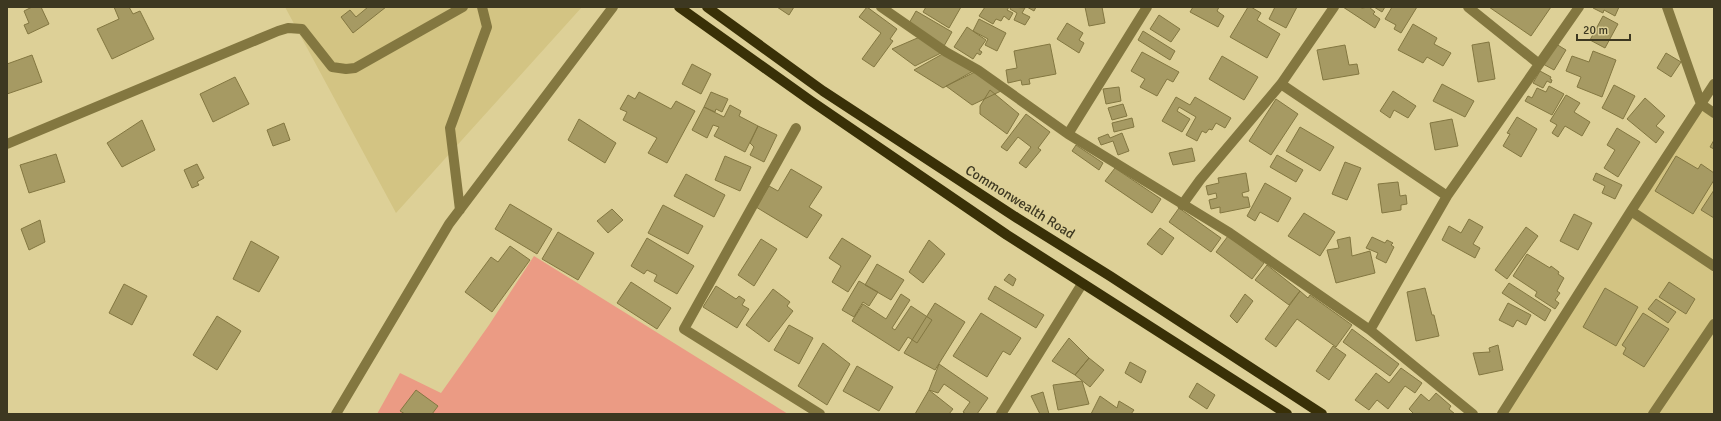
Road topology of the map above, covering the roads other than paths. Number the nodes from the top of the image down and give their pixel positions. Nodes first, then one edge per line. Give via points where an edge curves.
1 (463, 7) edge
2 (482, 7) edge
3 (613, 7) edge
4 (679, 7) edge
5 (707, 7) edge
6 (881, 7) edge
7 (1147, 7) edge
8 (1334, 7) edge
9 (1468, 7) edge
10 (1579, 7) edge
11 (1667, 7) edge
12 (1539, 64) junction
13 (1281, 84) junction
14 (1714, 84) edge
15 (1701, 104) junction
16 (1714, 113) edge
17 (796, 128) dead end
18 (1068, 134) junction
19 (7, 144) edge
20 (1447, 196) junction
21 (1182, 205) junction
22 (460, 210) junction
23 (1631, 211) junction
24 (1714, 266) edge
25 (1082, 284) junction
26 (1714, 324) edge
27 (1370, 330) junction
28 (336, 414) edge
29 (820, 414) edge
30 (1001, 414) edge
31 (1287, 414) edge
32 (1322, 414) edge
33 (1473, 414) edge
34 (1502, 414) edge
35 (1653, 414) edge

1 - 19 street via 355,68 346,70 332,67 302,29 288,28 278,31
2 - 22 street via 487,27 450,128
3 - 22 street
4 - 25 main road via 811,101
5 - 32 main road, Commonwealth Road via 830,95
6 - 18 street via 946,52 978,70
7 - 18 street
8 - 13 street
9 - 12 street
10 - 12 street
11 - 15 street
12 - 20 street
13 - 20 street
13 - 21 street
14 - 15 street
15 - 16 street
15 - 23 street
17 - 29 street via 684,328
18 - 21 street
20 - 27 street
21 - 27 street via 1230,233
22 - 28 street via 449,224
23 - 24 street
23 - 34 street
25 - 30 street
25 - 31 main road
26 - 35 street
27 - 33 street

